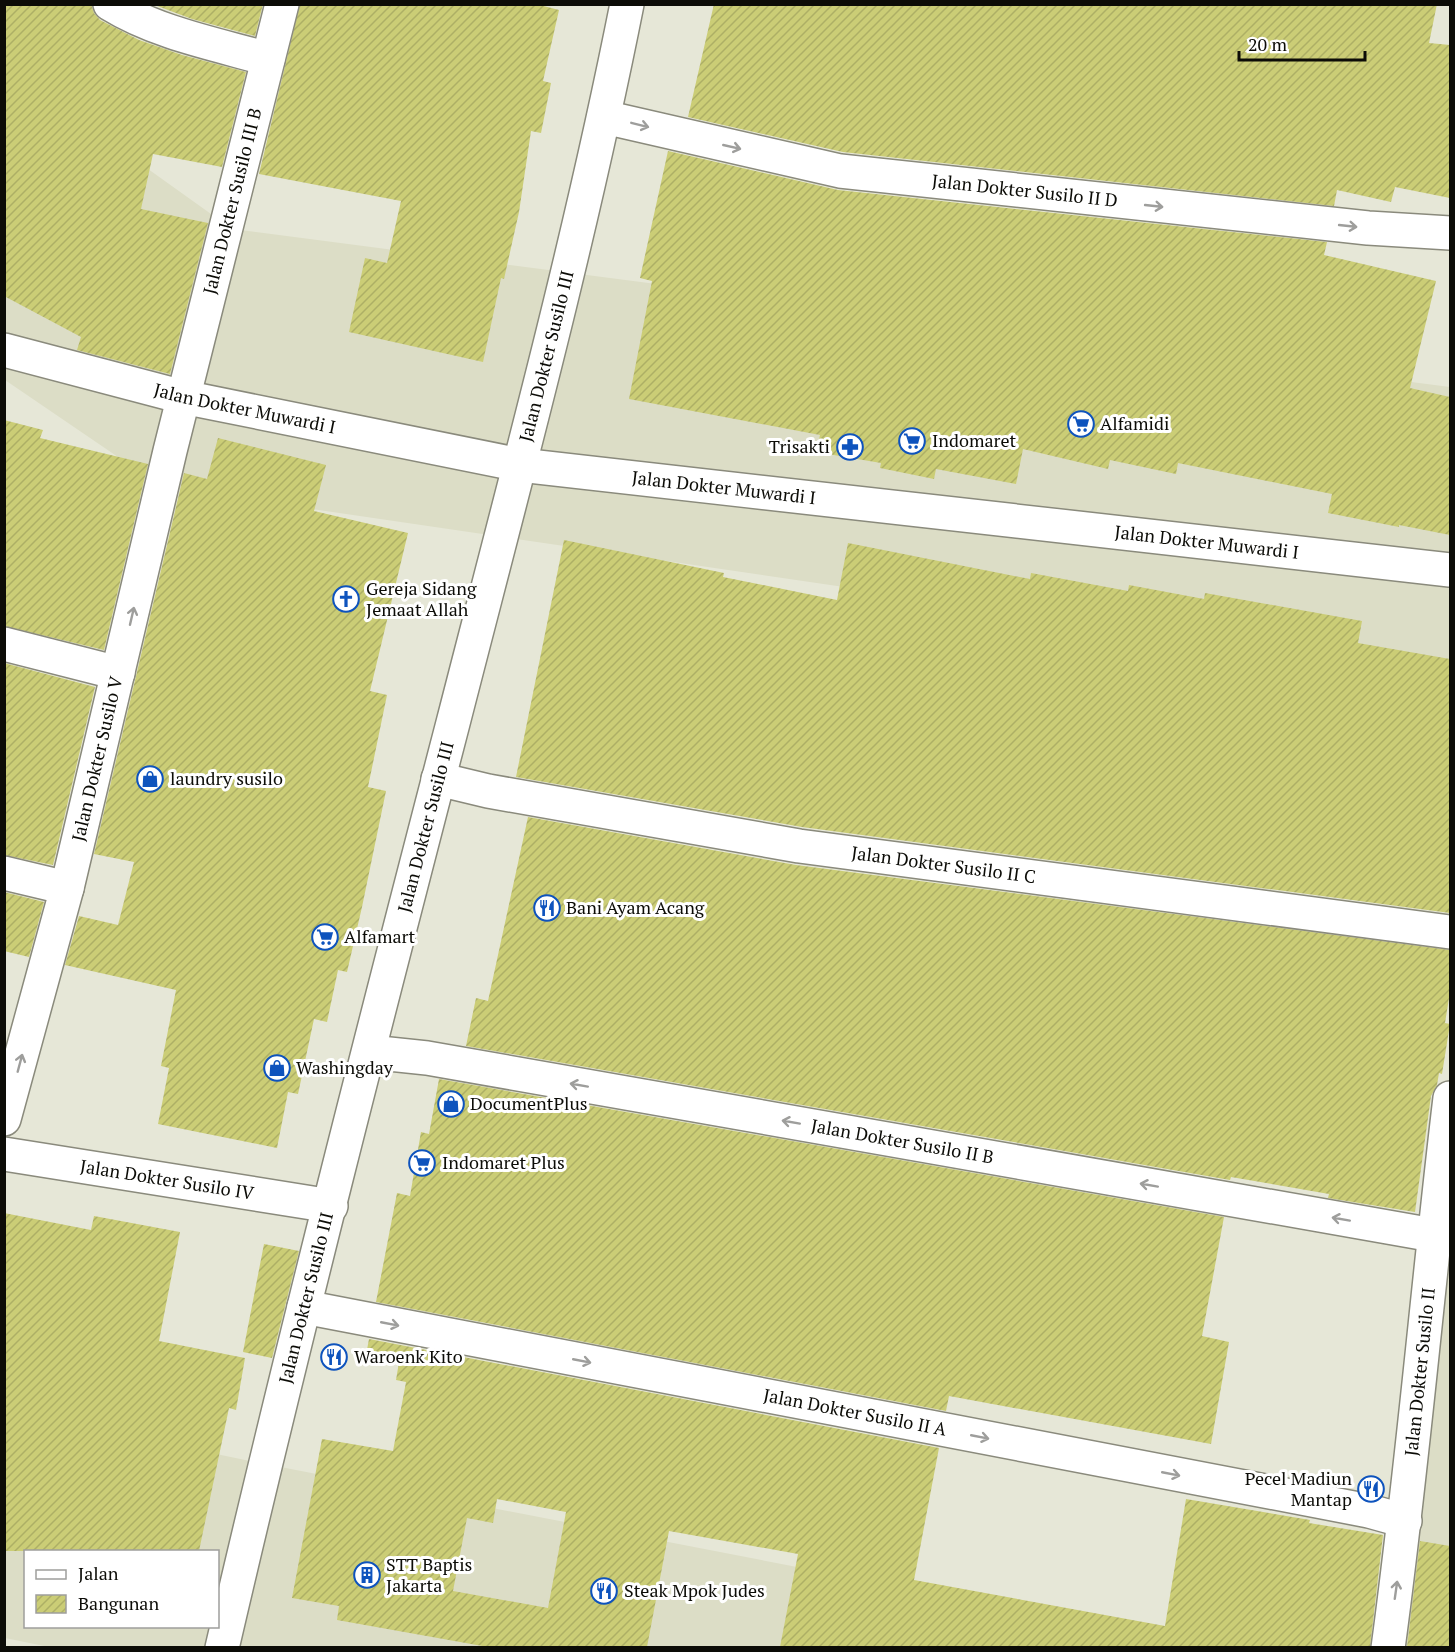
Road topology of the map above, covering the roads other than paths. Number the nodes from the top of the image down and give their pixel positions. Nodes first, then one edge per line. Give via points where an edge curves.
1 (110, 4) edge
2 (282, 4) edge
3 (627, 4) edge
4 (268, 59) junction
5 (604, 117) junction
6 (1450, 233) edge
7 (4, 350) edge
8 (183, 397) junction
9 (520, 465) junction
10 (1450, 570) edge
11 (4, 644) edge
12 (118, 673) junction
13 (438, 779) junction
14 (4, 873) edge
15 (67, 888) junction
16 (1450, 932) edge
17 (370, 1052) junction
18 (1450, 1098) edge
19 (4, 1119) edge
20 (4, 1154) edge
21 (331, 1206) junction
22 (1434, 1235) junction
23 (304, 1307) junction
24 (1405, 1521) junction
25 (222, 1647) edge
26 (1388, 1647) edge

1 - 4 street via 176,33
2 - 4 street, Jalan Dokter Susilo III B
3 - 5 street, Jalan Dokter Susilo III
4 - 8 street, Jalan Dokter Susilo III B
5 -> 6 street, Jalan Dokter Susilo II D via 840,171 1356,227
5 - 9 street, Jalan Dokter Susilo III
7 - 8 street, Jalan Dokter Muwardi I
8 - 9 street, Jalan Dokter Muwardi I
12 -> 8 street, Jalan Dokter Susilo V
9 - 10 street, Jalan Dokter Muwardi I
9 - 13 street, Jalan Dokter Susilo III
11 - 12 street
12 - 15 street, Jalan Dokter Susilo V
13 - 16 street, Jalan Dokter Susilo II C via 799,846
13 - 17 street, Jalan Dokter Susilo III
14 - 15 street
19 -> 15 street, Jalan Dokter Susilo V
17 - 21 street, Jalan Dokter Susilo III
22 -> 17 street, Jalan Dokter Susilo II B via 427,1058
18 - 22 street, Jalan Dokter Susilo II
20 - 21 street, Jalan Dokter Susilo IV
21 - 23 street, Jalan Dokter Susilo III
22 - 24 street, Jalan Dokter Susilo II
23 -> 24 street, Jalan Dokter Susilo II A
23 - 25 street, Jalan Dokter Susilo III
26 -> 24 street, Jalan Dokter Susilo II

